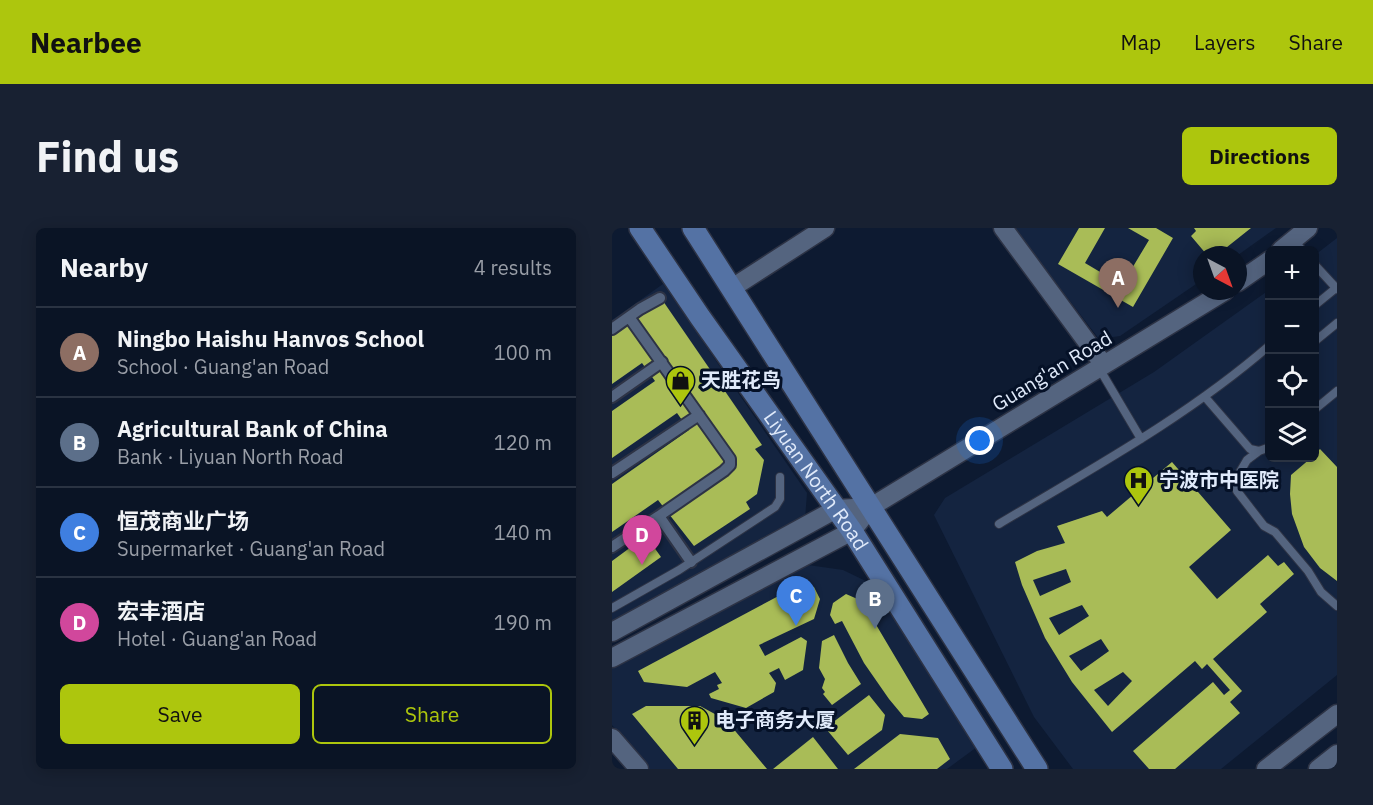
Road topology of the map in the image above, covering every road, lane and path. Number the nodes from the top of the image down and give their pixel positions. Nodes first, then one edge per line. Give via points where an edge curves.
1 (640, 228) edge
2 (693, 228) edge
3 (825, 228) edge
4 (1003, 228) edge
5 (1308, 228) edge
6 (1293, 246) edge
7 (1265, 263) edge
8 (1319, 269) edge
9 (1247, 276) edge
10 (732, 288) junction
11 (1336, 288) edge
12 (660, 298) dead end
13 (1210, 300) edge
14 (1319, 302) edge
15 (629, 317) junction
16 (1337, 323) edge
17 (612, 329) edge
18 (1319, 338) edge
19 (1265, 348) edge
20 (662, 362) junction
21 (1102, 367) junction
22 (1337, 391) edge
23 (612, 397) edge
24 (1205, 397) junction
25 (1316, 408) edge
26 (699, 415) junction
27 (1141, 439) junction
28 (1265, 449) edge
29 (1259, 451) junction
30 (612, 473) edge
31 (780, 477) dead end
32 (871, 507) junction
33 (837, 509) junction
34 (659, 516) junction
35 (999, 524) dead end
36 (852, 531) junction
37 (612, 547) edge
38 (691, 562) junction
39 (1337, 606) edge
40 (612, 609) edge
41 (612, 632) edge
42 (612, 658) edge
43 (1337, 714) edge
44 (612, 738) edge
45 (1337, 754) edge
46 (639, 769) edge
47 (1002, 769) edge
48 (1037, 769) edge
49 (1266, 769) edge
50 (1318, 769) edge

1 - 33 main road, Liyuan North Road
2 - 10 main road, Liyuan North Road
3 - 10 street
4 - 21 street
5 - 6 street
7 - 9 street
8 - 11 lane
10 - 32 main road, Liyuan North Road
11 - 14 lane
12 - 15 street
13 - 21 street, Guang'an Road
15 - 17 street
15 - 20 street
16 - 18 lane
19 - 24 lane
20 - 23 street
20 - 26 street
21 - 27 lane
21 - 32 street, Guang'an Road
22 - 25 lane
24 - 27 lane
24 - 29 lane via 1250,449
26 - 30 street
26 - 34 street via 730,459 730,465
27 - 35 lane
28 - 29 lane
29 - 39 lane via 1247,460 1237,477 1237,491
31 - 38 lane via 780,500 774,507
32 - 33 street, Guang'an Road
32 - 36 street, Guang'an Road
32 - 48 main road, Liyuan North Road
33 - 36 main road, Liyuan North Road
33 - 41 street, Guang'an Road
34 - 37 street
34 - 38 street
36 - 42 street, Guang'an Road
36 - 47 main road, Liyuan North Road
38 - 40 lane
43 - 49 street
44 - 46 street
45 - 50 street

